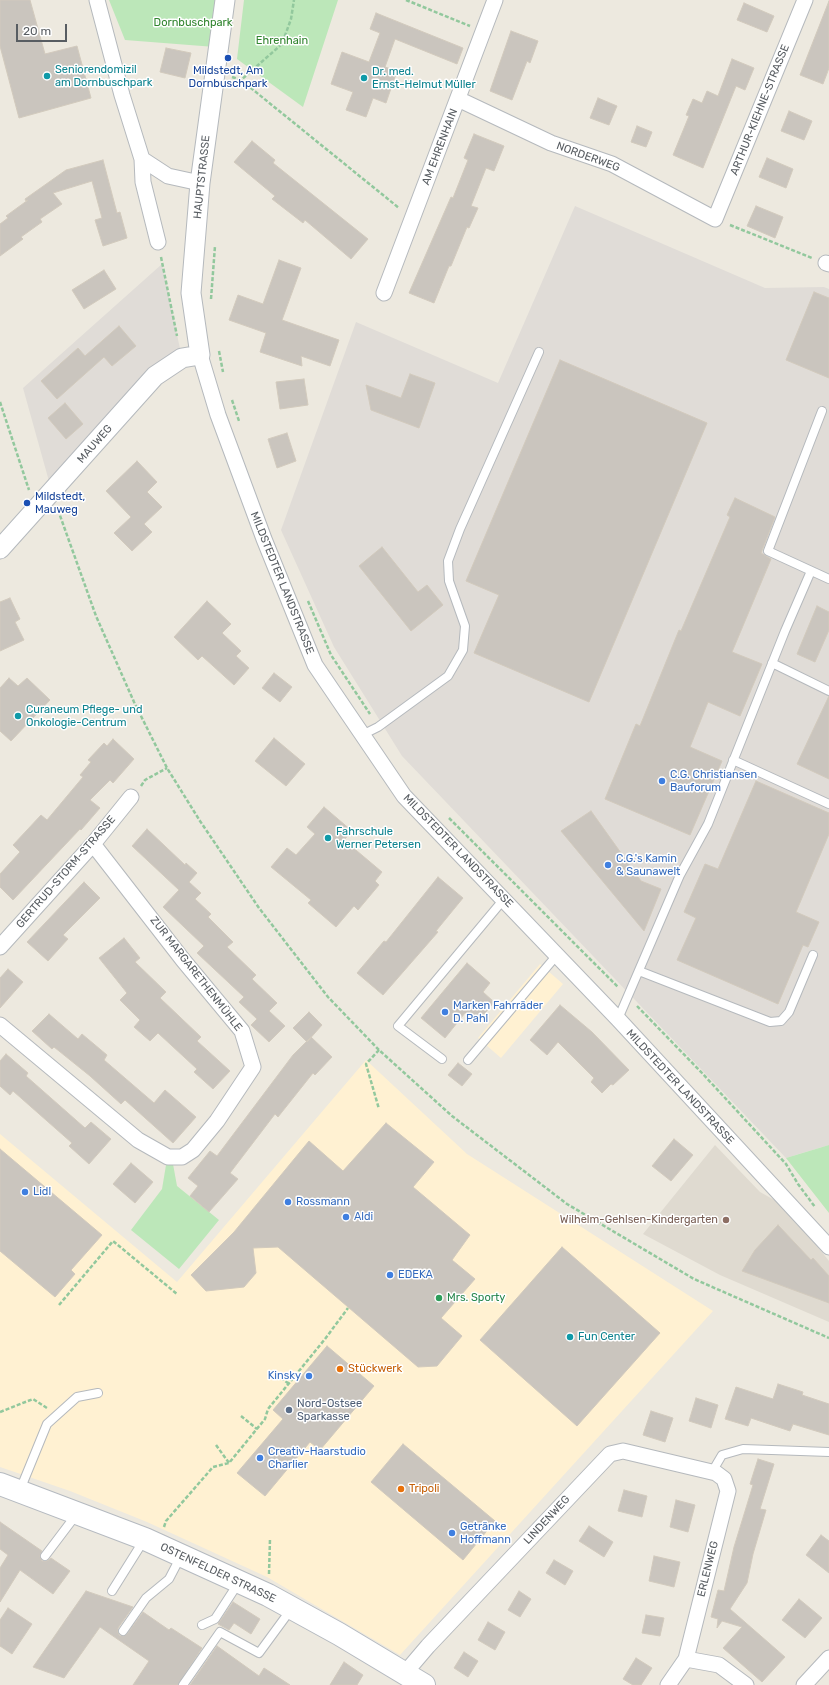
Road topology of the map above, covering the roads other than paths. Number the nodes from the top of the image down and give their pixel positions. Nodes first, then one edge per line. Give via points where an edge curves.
1 (96, 0) edge
2 (225, 0) edge
3 (496, 0) edge
4 (805, 0) edge
5 (458, 98) junction
6 (142, 159) junction
7 (200, 183) junction
8 (715, 219) joint
9 (158, 242) road end
10 (384, 293) dead end
11 (539, 352) dead end
12 (191, 357) junction
13 (822, 411) dead end
14 (0, 549) edge
15 (811, 571) junction
16 (829, 579) edge
17 (772, 663) junction
18 (829, 692) edge
19 (362, 735) junction
20 (733, 760) junction
21 (131, 797) road end
22 (829, 804) edge
23 (93, 844) junction
24 (504, 899) junction
25 (0, 947) edge
26 (813, 955) dead end
27 (557, 956) junction
28 (639, 971) junction
29 (618, 1019) junction
30 (0, 1025) edge
31 (442, 1059) dead end
32 (468, 1060) dead end
33 (829, 1247) edge
34 (98, 1394) dead end
35 (829, 1452) edge
36 (718, 1475) junction
37 (10, 1488) edge
38 (78, 1513) junction
39 (150, 1542) junction
40 (45, 1556) dead end
41 (181, 1556) junction
42 (240, 1582) junction
43 (112, 1592) dead end
44 (292, 1608) junction
45 (202, 1625) dead end
46 (123, 1631) dead end
47 (829, 1658) edge
48 (686, 1659) junction
49 (412, 1680) edge
50 (183, 1685) edge
51 (668, 1685) edge
52 (746, 1685) edge
53 (804, 1685) edge

1 - 6 street
2 - 7 street, HAUPTSTRASSE
3 - 5 street, AM EHRENHAIN
4 - 8 street, ARTHUR-KIEHNE-STRASSE
5 - 8 street, NORDERWEG via 551,143 612,164
5 - 10 street, AM EHRENHAIN
6 - 7 street via 168,176
6 - 9 street via 143,182
7 - 12 street, HAUPTSTRASSE via 192,293
11 - 19 lane via 460,528 448,561 449,581 465,626 463,650 448,676 378,727
12 - 14 street, MAUWEG via 155,376
12 - 19 street, MILDSTEDTER LANDSTRASSE via 220,423 315,665
13 - 15 lane via 768,551
15 - 16 lane
15 - 17 lane
17 - 18 lane
17 - 20 lane
19 - 24 street, MILDSTEDTER LANDSTRASSE via 404,796
20 - 22 lane
20 - 28 lane via 708,824 680,875
21 - 23 street, GERTRUD-STORM-STRASSE
23 - 25 street, GERTRUD-STORM-STRASSE
23 - 30 street, ZUR MARGARETHENMÜHLE via 242,1031 253,1067 217,1121 193,1150 182,1156 168,1157 138,1140
24 - 27 street, MILDSTEDTER LANDSTRASSE
24 - 31 lane via 398,1026
26 - 28 lane via 790,1012 781,1021 770,1022
27 - 29 street, MILDSTEDTER LANDSTRASSE
27 - 32 lane
28 - 29 lane
29 - 33 street, MILDSTEDTER LANDSTRASSE
34 - 37 lane via 77,1397 47,1424
35 - 36 lane via 743,1449 722,1455
36 - 48 street, ERLENWEG via 728,1491
36 - 49 street, LINDENWEG via 623,1451 610,1454 428,1646
37 - 38 main road, OSTENFELDER STRASSE
38 - 39 main road, OSTENFELDER STRASSE
38 - 40 lane
39 - 41 main road, OSTENFELDER STRASSE
39 - 43 lane
41 - 42 main road, OSTENFELDER STRASSE
41 - 46 lane via 169,1579 146,1598
42 - 44 main road, OSTENFELDER STRASSE
42 - 45 lane via 215,1619
44 - 49 main road, OSTENFELDER STRASSE
44 - 50 lane via 259,1653 220,1632
47 - 53 street
48 - 51 street, ERLENWEG
48 - 52 street via 719,1665

